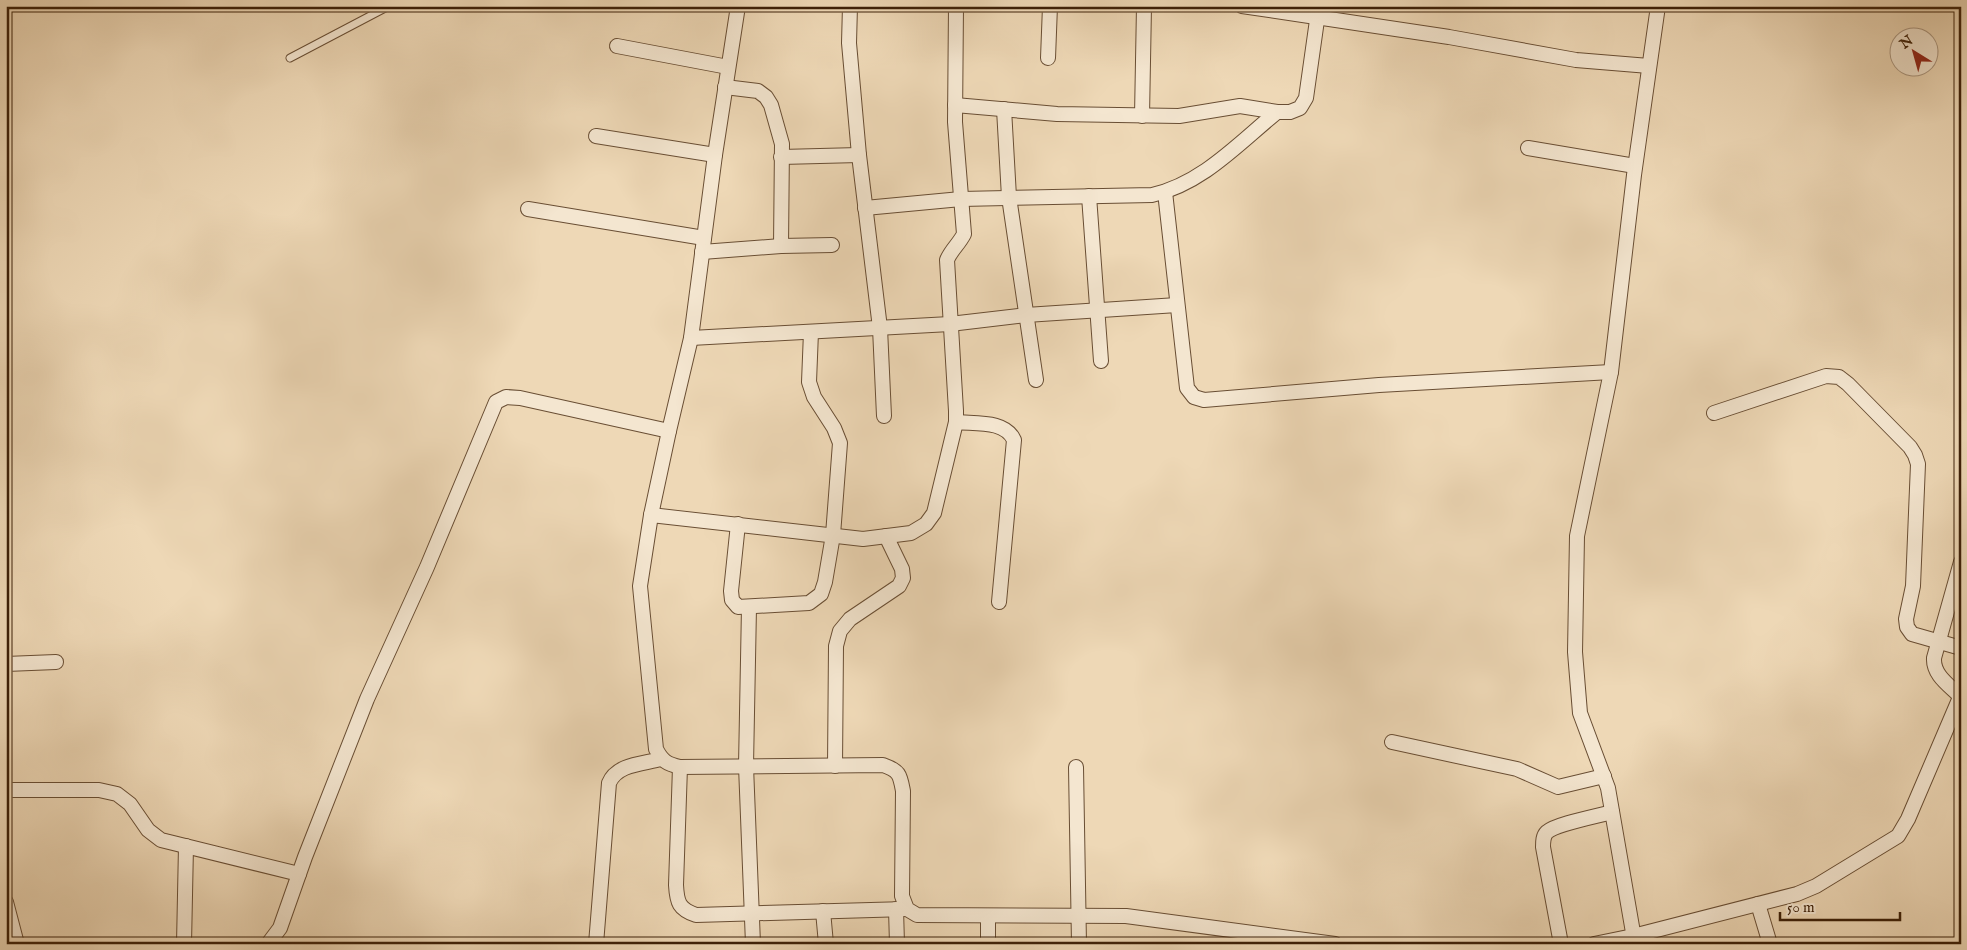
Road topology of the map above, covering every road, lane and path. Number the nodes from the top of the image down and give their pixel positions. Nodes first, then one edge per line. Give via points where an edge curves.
1 (389, 6) edge
2 (738, 6) edge
3 (850, 6) edge
4 (956, 6) edge
5 (1050, 6) edge
6 (1144, 6) edge
7 (1242, 6) edge
8 (1658, 6) edge
9 (1318, 12) edge
10 (617, 46) dead end
11 (290, 58) dead end
12 (1048, 58) dead end
13 (1649, 66) junction
14 (728, 67) junction
15 (725, 87) junction
16 (955, 105) junction
17 (1004, 109) junction
18 (1277, 112) junction
19 (1142, 116) junction
20 (596, 136) dead end
21 (1528, 148) dead end
22 (859, 155) junction
23 (715, 156) junction
24 (782, 157) junction
25 (1635, 166) junction
26 (1165, 192) junction
27 (1089, 196) junction
28 (1009, 197) junction
29 (961, 199) junction
30 (865, 208) junction
31 (528, 209) dead end
32 (704, 238) junction
33 (832, 245) dead end
34 (781, 246) junction
35 (702, 252) junction
36 (1177, 304) junction
37 (1098, 310) junction
38 (1026, 314) junction
39 (950, 324) junction
40 (880, 328) junction
41 (811, 332) junction
42 (691, 338) junction
43 (1101, 361) dead end
44 (1611, 372) junction
45 (1036, 380) dead end
46 (1714, 413) dead end
47 (884, 416) dead end
48 (956, 422) junction
49 (668, 431) junction
50 (651, 514) junction
51 (738, 524) junction
52 (833, 535) junction
53 (886, 536) junction
54 (1961, 562) edge
55 (999, 602) dead end
56 (749, 607) junction
57 (1940, 642) junction
58 (1961, 648) edge
59 (56, 662) dead end
60 (6, 664) edge
61 (1960, 696) edge
62 (1392, 742) dead end
63 (661, 759) junction
64 (746, 766) junction
65 (835, 766) junction
66 (680, 767) junction
67 (1076, 767) dead end
68 (1604, 776) junction
69 (6, 790) edge
70 (1612, 812) junction
71 (186, 846) junction
72 (299, 874) junction
73 (6, 902) edge
74 (1758, 904) junction
75 (902, 909) junction
76 (823, 911) junction
77 (752, 914) junction
78 (988, 916) junction
79 (1080, 916) junction
80 (12, 938) edge
81 (1634, 940) edge
82 (184, 944) edge
83 (268, 944) edge
84 (596, 944) edge
85 (753, 944) edge
86 (826, 944) edge
87 (897, 944) edge
88 (988, 944) edge
89 (1080, 944) edge
90 (1335, 944) edge
91 (1561, 944) edge
92 (1594, 944) edge
93 (1770, 944) edge

1 - 11 lane
2 - 14 street
3 - 22 street via 849,43
4 - 16 street
5 - 12 street
6 - 19 street
7 - 9 street
8 - 13 street
9 - 13 street via 1576,60
9 - 18 street via 1306,98 1300,108
10 - 14 street
13 - 25 street
14 - 15 street
15 - 23 street
15 - 24 street via 758,91 766,96 782,144
16 - 17 street
16 - 29 street
17 - 19 street
17 - 28 street
18 - 19 street via 1240,106 1179,116
18 - 26 street via 1212,167
20 - 23 street
21 - 25 street
22 - 24 street
22 - 30 street
23 - 32 street
24 - 34 street
25 - 44 street
26 - 27 street
26 - 36 street
27 - 28 street
27 - 37 street
28 - 29 street
28 - 38 street
29 - 30 street
29 - 39 street via 964,234 947,260
30 - 40 street
31 - 32 street
32 - 35 street
33 - 34 street
34 - 35 street
35 - 42 street
36 - 37 street
36 - 44 street via 1187,388 1194,398 1204,400 1379,385
37 - 38 street
37 - 43 street
38 - 39 street
38 - 45 street
39 - 40 street
39 - 48 street
40 - 41 street
40 - 47 street
41 - 42 street
41 - 52 street via 809,382 840,443
42 - 49 street
44 - 68 street via 1577,536 1574,652 1580,713
46 - 57 street via 1826,376 1839,377 1848,384 1915,455 1918,464 1913,586 1906,627 1912,634
48 - 53 street via 934,513 926,524 911,533
48 - 55 street via 1002,426 1014,440
49 - 50 street
49 - 72 street via 520,398 506,397 496,402 367,699
50 - 51 street
50 - 63 street via 640,586 656,749
51 - 52 street
51 - 56 street via 732,600 738,607
52 - 53 street via 863,539
52 - 56 street via 821,594 809,603
53 - 65 street via 903,578 899,586 850,619 840,631 836,646
54 - 57 street
56 - 64 street
57 - 58 street
57 - 61 street via 1934,666 1938,675
59 - 60 street
61 - 74 street via 1898,836 1816,886
62 - 68 street via 1518,769 1558,787
63 - 66 street
63 - 84 street via 619,769 609,783
64 - 65 street
64 - 66 street
64 - 77 street
65 - 75 street via 883,765 895,769 901,777
66 - 77 street via 677,900 684,911 696,915
67 - 79 street
68 - 70 street
69 - 71 street via 99,790 118,794 130,804 148,830 161,840
70 - 81 street
70 - 91 street via 1557,827 1543,836 1542,847
71 - 72 street
71 - 82 street
72 - 83 street via 280,928
73 - 80 street
74 - 81 street
74 - 93 street
75 - 76 street
75 - 78 street via 917,915
75 - 87 street
76 - 77 street
76 - 86 street
77 - 85 street
78 - 79 street
78 - 88 street
79 - 89 street
79 - 90 street via 1149,918
81 - 92 street

